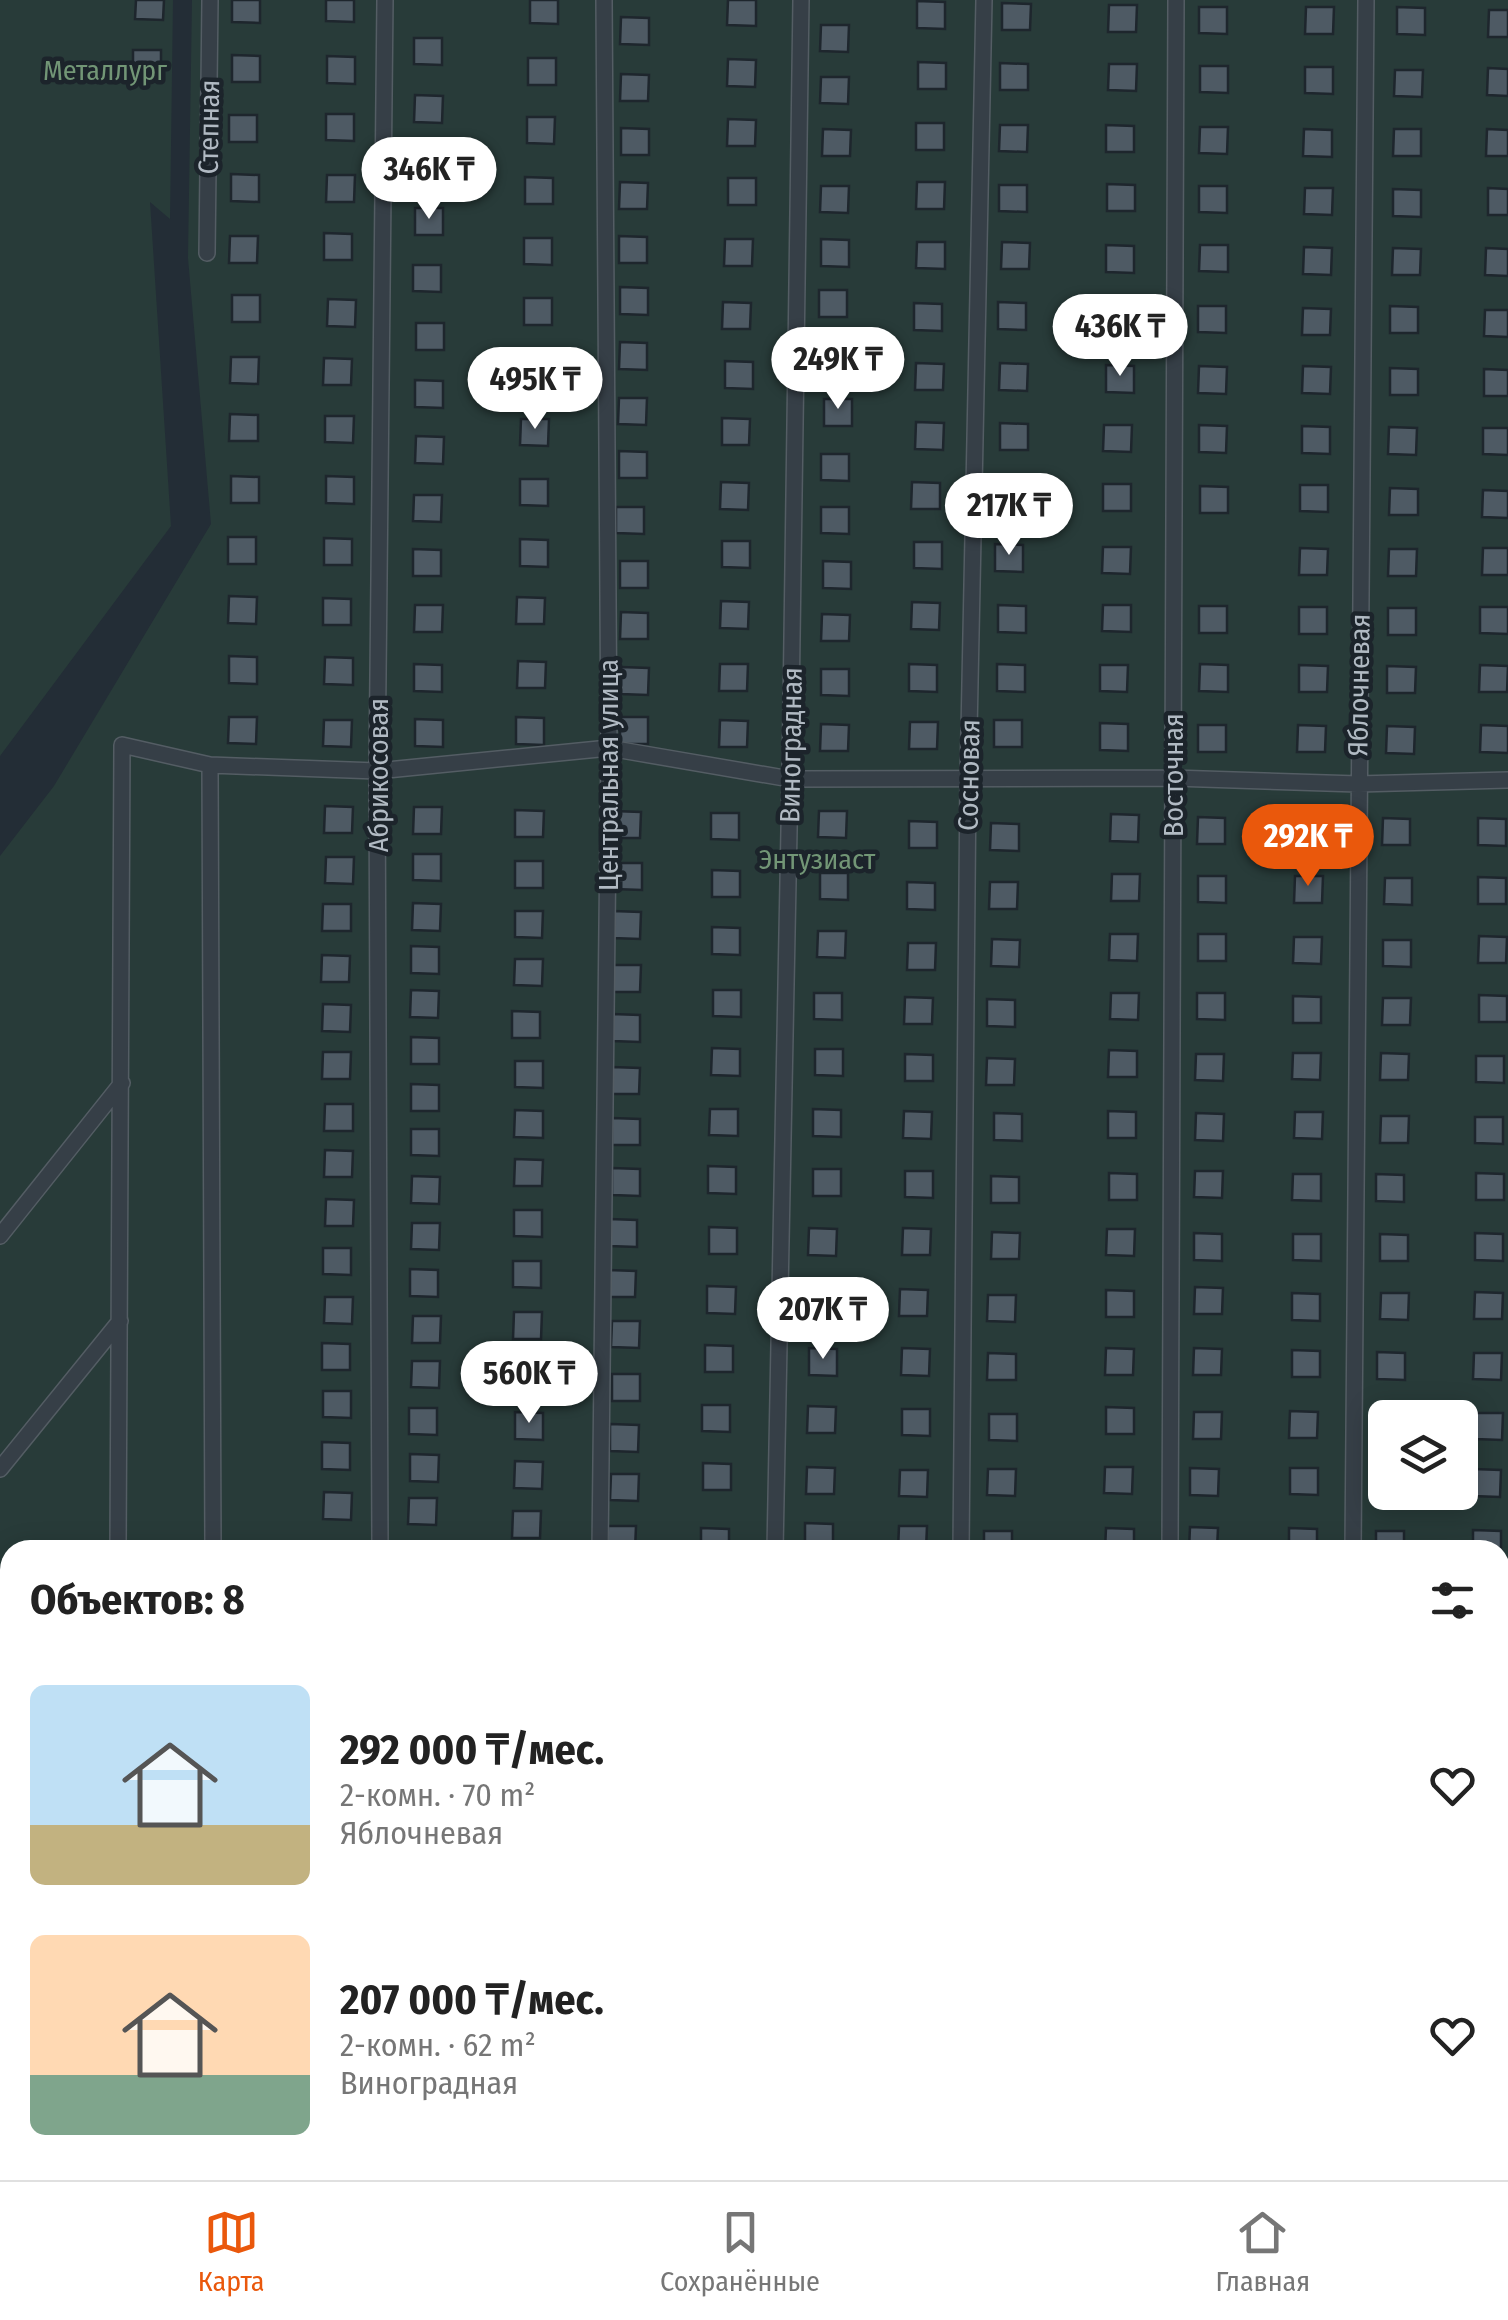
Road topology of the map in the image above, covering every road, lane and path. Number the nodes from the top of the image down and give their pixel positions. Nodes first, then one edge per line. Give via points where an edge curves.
1 (210, 0) edge
2 (385, 0) edge
3 (604, 0) edge
4 (801, 0) edge
5 (984, 0) edge
6 (1176, 0) edge
7 (1366, 0) edge
8 (207, 253) dead end
9 (609, 748) junction
10 (210, 766) junction
11 (378, 771) junction
12 (1172, 778) junction
13 (790, 779) junction
14 (968, 780) junction
15 (1508, 780) edge
16 (1358, 784) junction
17 (122, 1084) junction
18 (0, 1236) edge
19 (120, 1321) junction
20 (0, 1469) edge
21 (118, 1540) edge
22 (212, 1540) edge
23 (380, 1540) edge
24 (600, 1540) edge
25 (775, 1540) edge
26 (961, 1540) edge
27 (1170, 1540) edge
28 (1353, 1540) edge

1 - 8 street, Степная
2 - 11 street, Абрикосовая
3 - 9 street, Центральная улица
4 - 13 street, Виноградная
5 - 14 street, Сосновая
6 - 12 street, Восточная
7 - 16 street, Яблочневая
9 - 11 street
9 - 13 street
9 - 24 street, Центральная улица
10 - 11 street
10 - 17 street via 122,745
10 - 22 street
11 - 23 street, Абрикосовая
12 - 14 street
12 - 16 street
12 - 27 street, Восточная
13 - 14 street
13 - 25 street, Виноградная
14 - 26 street, Сосновая
15 - 16 street
16 - 28 street, Яблочневая
17 - 18 street
17 - 19 street
19 - 20 street
19 - 21 street

